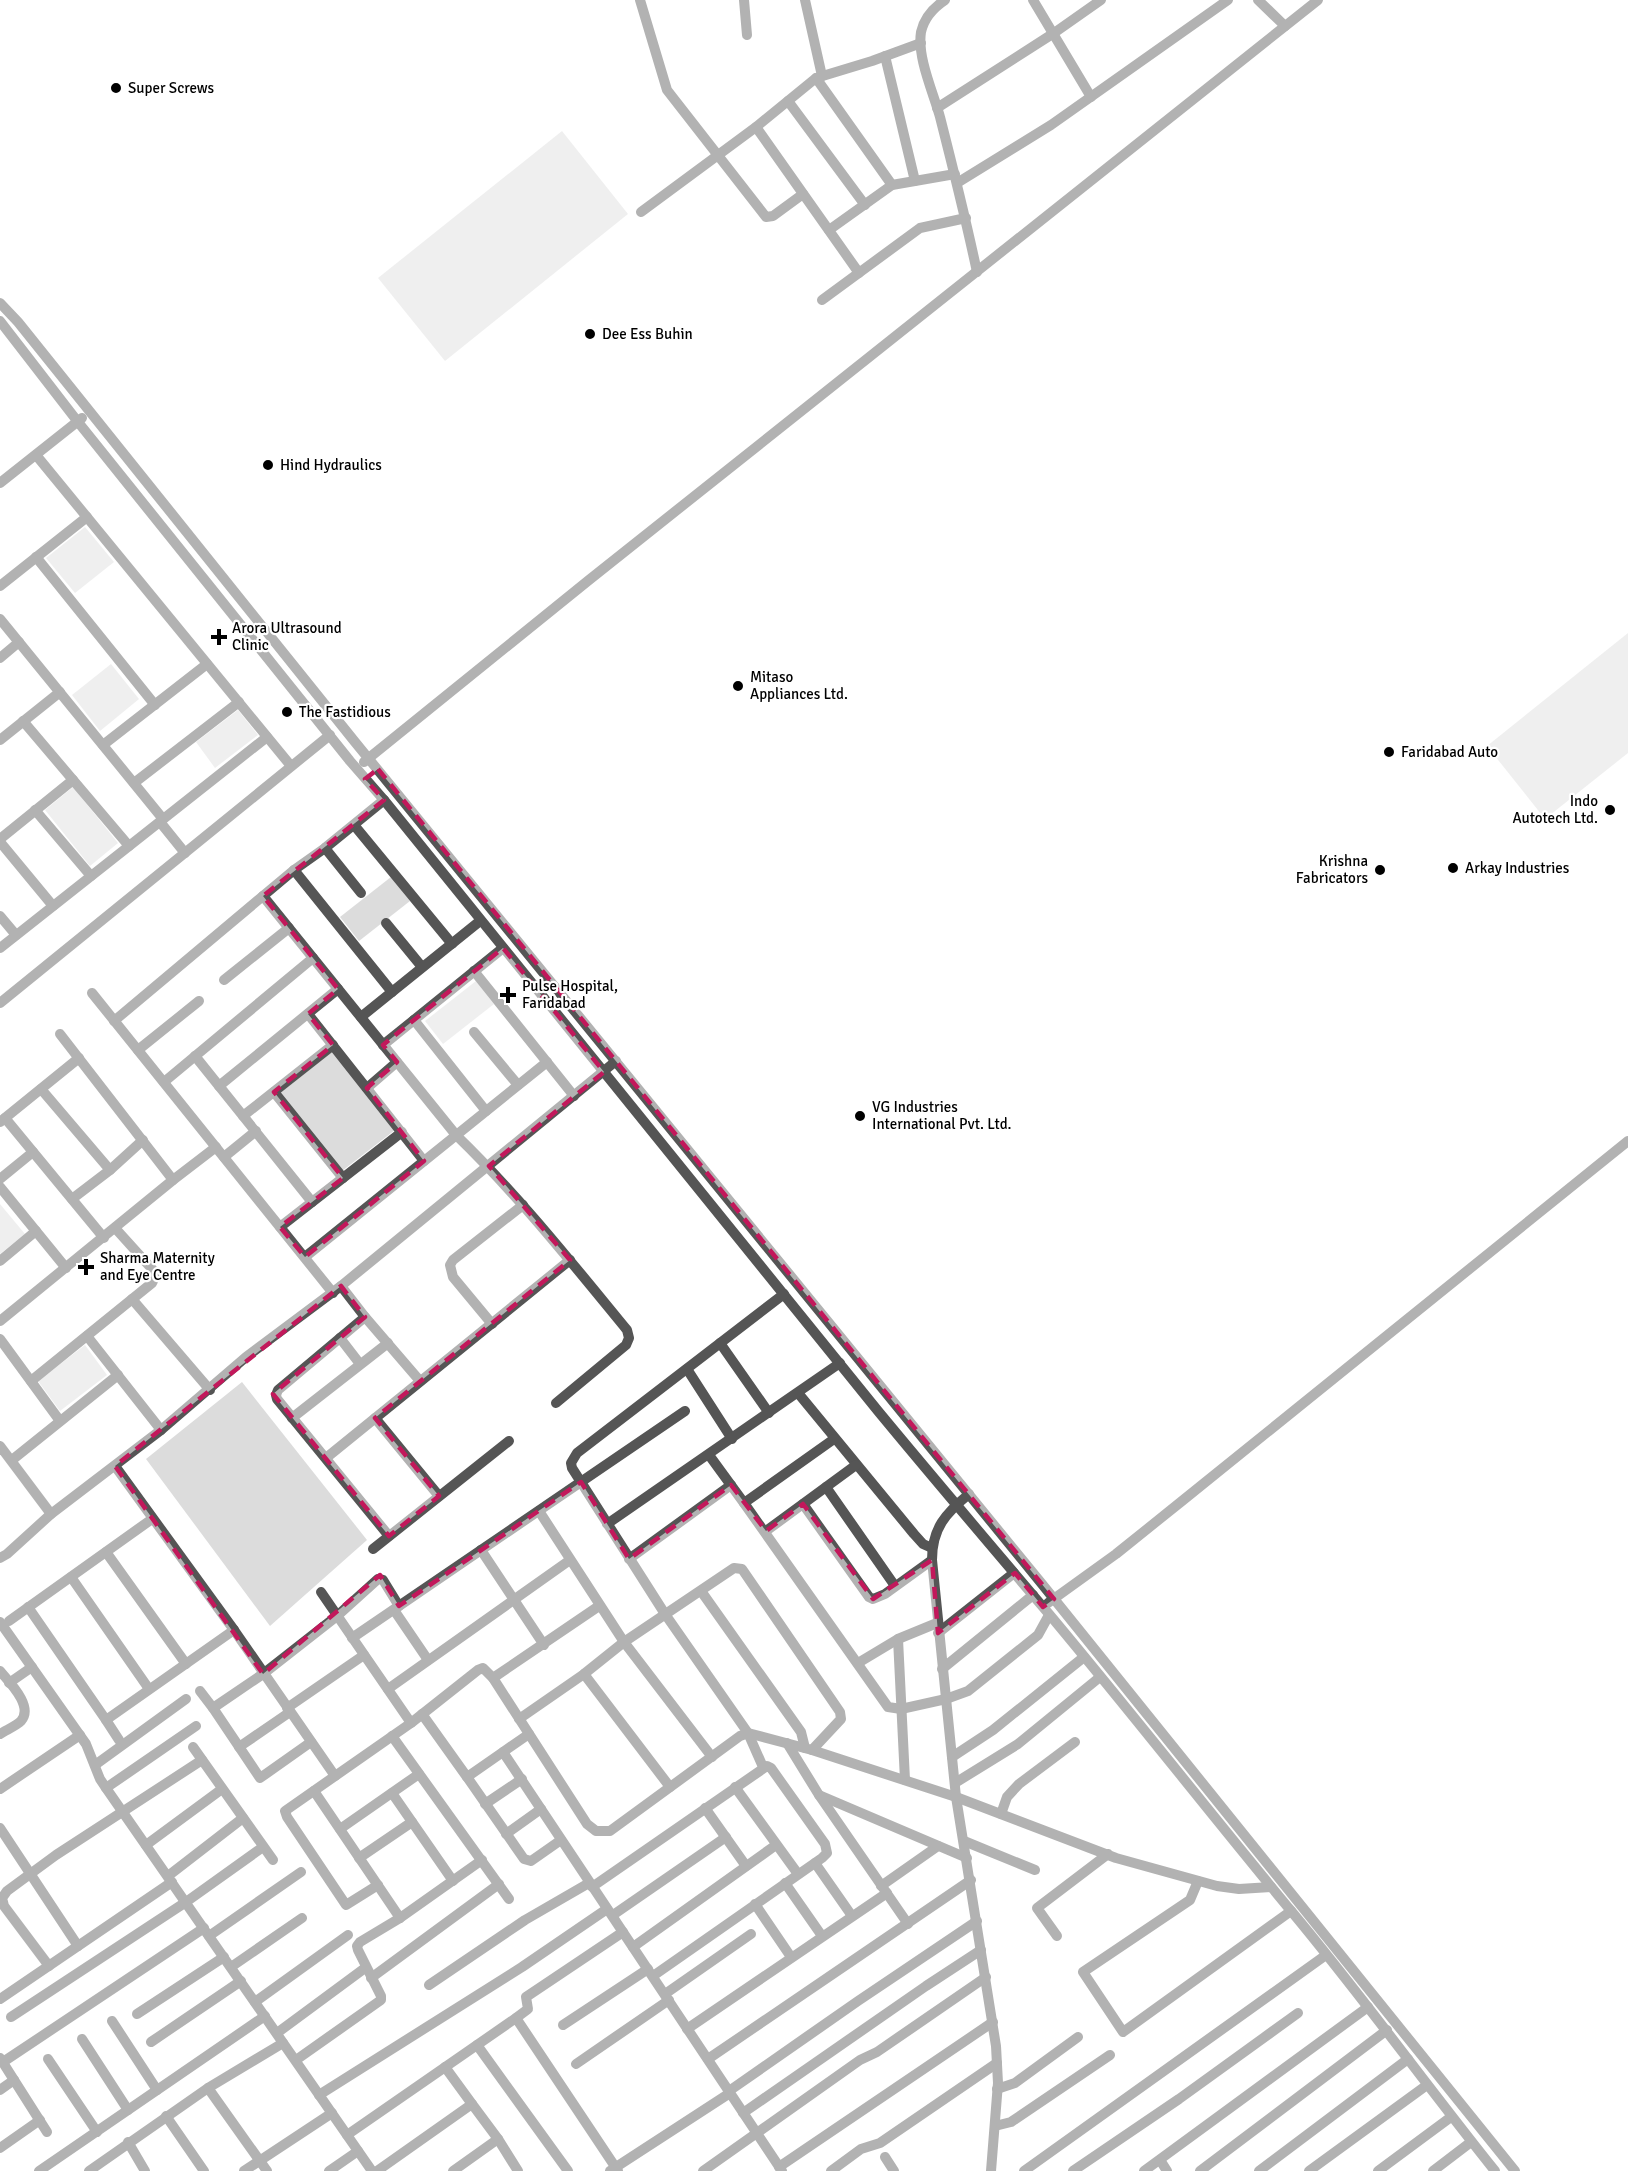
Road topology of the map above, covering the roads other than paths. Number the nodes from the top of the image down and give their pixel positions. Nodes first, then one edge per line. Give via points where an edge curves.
1 (640, 0) edge
2 (744, 0) edge
3 (805, 0) edge
4 (945, 0) edge
5 (1033, 0) edge
6 (1101, 0) edge
7 (1228, 0) edge
8 (1258, 0) edge
9 (1318, 0) edge
10 (1285, 26) junction
11 (1054, 33) junction
12 (747, 36) dead end
13 (921, 43) junction
14 (885, 56) junction
15 (819, 77) junction
16 (1091, 96) junction
17 (788, 100) junction
18 (937, 108) junction
19 (756, 128) junction
20 (718, 155) junction
21 (956, 178) junction
22 (915, 181) junction
23 (892, 185) junction
24 (803, 194) junction
25 (865, 205) junction
26 (641, 212) dead end
27 (966, 218) junction
28 (830, 231) junction
29 (977, 272) junction
30 (859, 273) junction
31 (822, 300) dead end
32 (0, 303) edge
33 (0, 321) edge
34 (90, 412) junction
35 (78, 422) junction
36 (36, 455) junction
37 (0, 483) edge
38 (87, 517) junction
39 (36, 557) junction
40 (0, 586) edge
41 (0, 619) edge
42 (19, 642) junction
43 (0, 658) edge
44 (207, 664) junction
45 (60, 692) junction
46 (239, 702) junction
47 (155, 705) junction
48 (23, 722) junction
49 (330, 735) junction
50 (267, 737) junction
51 (0, 741) edge
52 (103, 745) junction
53 (369, 759) junction
54 (291, 766) junction
55 (357, 768) junction
56 (378, 769) junction
57 (365, 779) junction
58 (73, 780) junction
59 (134, 783) junction
60 (384, 800) junction
61 (35, 810) junction
62 (162, 820) junction
63 (354, 825) junction
64 (0, 840) edge
65 (129, 846) junction
66 (326, 848) junction
67 (185, 853) junction
68 (294, 870) junction
69 (91, 876) junction
70 (361, 893) dead end
71 (263, 896) junction
72 (53, 906) junction
73 (0, 916) edge
74 (480, 921) junction
75 (386, 923) dead end
76 (289, 928) junction
77 (16, 935) junction
78 (452, 944) junction
79 (0, 948) edge
80 (503, 948) junction
81 (313, 958) junction
82 (422, 967) junction
83 (474, 971) junction
84 (224, 980) dead end
85 (338, 989) junction
86 (392, 992) junction
87 (92, 993) dead end
88 (200, 1000) dead end
89 (0, 1003) edge
90 (308, 1014) junction
91 (361, 1017) junction
92 (414, 1020) junction
93 (114, 1021) junction
94 (474, 1032) dead end
95 (60, 1034) dead end
96 (333, 1045) junction
97 (383, 1045) junction
98 (138, 1050) junction
99 (195, 1056) junction
100 (79, 1058) junction
101 (616, 1061) junction
102 (398, 1062) junction
103 (547, 1062) junction
104 (603, 1072) junction
105 (164, 1082) junction
106 (518, 1085) junction
107 (219, 1086) junction
108 (367, 1088) junction
109 (41, 1089) junction
110 (274, 1092) junction
111 (574, 1096) junction
112 (486, 1111) junction
113 (243, 1116) junction
114 (2, 1120) edge
115 (256, 1131) junction
116 (402, 1132) junction
117 (456, 1135) junction
118 (143, 1140) junction
119 (1628, 1141) edge
120 (216, 1147) junction
121 (33, 1152) junction
122 (224, 1157) junction
123 (424, 1161) junction
124 (489, 1166) junction
125 (110, 1170) junction
126 (343, 1178) junction
127 (0, 1179) edge
128 (173, 1180) junction
129 (0, 1187) edge
130 (72, 1199) junction
131 (312, 1202) junction
132 (523, 1205) junction
133 (280, 1227) junction
134 (116, 1228) junction
135 (36, 1231) junction
136 (104, 1238) junction
137 (304, 1257) junction
138 (570, 1260) junction
139 (0, 1261) edge
140 (66, 1268) junction
141 (337, 1289) junction
142 (784, 1294) junction
143 (132, 1299) junction
144 (365, 1317) junction
145 (0, 1321) edge
146 (492, 1324) junction
147 (87, 1336) junction
148 (340, 1338) junction
149 (0, 1339) edge
150 (388, 1343) junction
151 (720, 1343) junction
152 (840, 1363) junction
153 (360, 1364) junction
154 (687, 1369) junction
155 (118, 1375) junction
156 (31, 1381) junction
157 (420, 1381) junction
158 (210, 1390) junction
159 (798, 1393) junction
160 (556, 1402) dead end
161 (685, 1411) dead end
162 (769, 1413) junction
163 (292, 1418) junction
164 (375, 1418) junction
165 (60, 1421) junction
166 (161, 1430) junction
167 (732, 1439) junction
168 (834, 1439) junction
169 (509, 1440) dead end
170 (0, 1446) edge
171 (709, 1455) junction
172 (326, 1458) junction
173 (12, 1460) junction
174 (856, 1465) junction
175 (115, 1467) junction
176 (581, 1482) junction
177 (731, 1485) junction
178 (826, 1487) junction
179 (969, 1494) junction
180 (439, 1496) junction
181 (744, 1503) junction
182 (803, 1504) junction
183 (955, 1505) junction
184 (539, 1511) junction
185 (51, 1514) junction
186 (152, 1519) junction
187 (607, 1524) junction
188 (766, 1531) junction
189 (389, 1536) junction
190 (373, 1549) dead end
191 (481, 1550) junction
192 (106, 1552) junction
193 (932, 1554) junction
194 (0, 1558) edge
195 (629, 1559) junction
196 (570, 1560) junction
197 (1014, 1573) junction
198 (71, 1577) junction
199 (895, 1586) junction
200 (701, 1591) junction
201 (321, 1592) dead end
202 (1033, 1595) junction
203 (514, 1599) junction
204 (1054, 1599) junction
205 (599, 1606) junction
206 (28, 1607) junction
207 (397, 1608) junction
208 (1046, 1611) junction
209 (665, 1614) junction
210 (337, 1616) junction
211 (4, 1622) edge
212 (938, 1628) junction
213 (234, 1630) junction
214 (352, 1638) junction
215 (898, 1640) junction
216 (624, 1642) junction
217 (544, 1645) junction
218 (364, 1655) junction
219 (1084, 1657) junction
220 (428, 1660) junction
221 (858, 1663) junction
222 (186, 1664) junction
223 (32, 1667) junction
224 (942, 1669) junction
225 (263, 1674) junction
226 (584, 1674) junction
227 (3, 1676) edge
228 (1100, 1677) junction
229 (493, 1678) junction
230 (149, 1689) junction
231 (387, 1689) junction
232 (200, 1691) dead end
233 (186, 1699) dead end
234 (946, 1699) junction
235 (213, 1708) junction
236 (901, 1709) junction
237 (289, 1710) junction
238 (422, 1714) junction
239 (519, 1719) junction
240 (106, 1720) junction
241 (411, 1723) junction
242 (196, 1726) dead end
243 (748, 1733) junction
244 (0, 1734) edge
245 (529, 1734) junction
246 (80, 1735) junction
247 (392, 1736) junction
248 (119, 1740) dead end
249 (311, 1742) junction
250 (1075, 1742) dead end
251 (787, 1743) junction
252 (193, 1747) dead end
253 (239, 1747) junction
254 (808, 1749) junction
255 (503, 1752) junction
256 (712, 1757) junction
257 (952, 1757) junction
258 (202, 1760) junction
259 (95, 1765) junction
260 (763, 1767) junction
261 (419, 1774) junction
262 (335, 1776) junction
263 (467, 1778) junction
264 (522, 1779) junction
265 (906, 1780) junction
266 (955, 1784) junction
267 (735, 1787) junction
268 (106, 1788) junction
269 (670, 1788) junction
270 (0, 1789) edge
271 (222, 1790) junction
272 (314, 1791) junction
273 (392, 1793) junction
274 (819, 1794) junction
275 (956, 1797) junction
276 (485, 1804) junction
277 (705, 1808) junction
278 (541, 1809) junction
279 (124, 1812) junction
280 (1001, 1814) junction
281 (243, 1818) junction
282 (412, 1822) junction
283 (0, 1828) edge
284 (340, 1829) junction
285 (506, 1834) junction
286 (726, 1837) junction
287 (561, 1840) junction
288 (964, 1841) junction
289 (146, 1845) junction
290 (776, 1845) junction
291 (264, 1846) junction
292 (938, 1846) junction
293 (1108, 1854) junction
294 (359, 1858) junction
295 (967, 1858) junction
296 (273, 1860) dead end
297 (482, 1860) junction
298 (815, 1863) junction
299 (746, 1866) junction
300 (1035, 1870) dead end
301 (301, 1872) dead end
302 (31, 1873) junction
303 (798, 1874) junction
304 (170, 1879) junction
305 (971, 1880) junction
306 (453, 1881) junction
307 (1198, 1881) junction
308 (785, 1883) junction
309 (500, 1884) junction
310 (378, 1885) junction
311 (591, 1885) junction
312 (1271, 1887) junction
313 (884, 1889) junction
314 (509, 1899) dead end
315 (186, 1902) junction
316 (755, 1904) junction
317 (1291, 1911) junction
318 (610, 1912) junction
319 (852, 1916) junction
320 (302, 1918) dead end
321 (400, 1918) junction
322 (977, 1921) junction
323 (908, 1924) junction
324 (207, 1932) junction
325 (623, 1932) junction
326 (751, 1934) dead end
327 (348, 1935) dead end
328 (822, 1936) junction
329 (1057, 1936) dead end
330 (78, 1946) junction
331 (633, 1947) junction
332 (981, 1950) junction
333 (1326, 1955) junction
334 (224, 1957) junction
335 (792, 1957) junction
336 (49, 1966) junction
337 (231, 1967) junction
338 (650, 1972) junction
339 (368, 1973) junction
340 (986, 1977) junction
341 (241, 1982) junction
342 (429, 1985) dead end
343 (667, 1997) junction
344 (0, 1999) edge
345 (255, 2002) junction
346 (1368, 2007) junction
347 (1298, 2013) dead end
348 (137, 2014) dead end
349 (265, 2016) junction
350 (11, 2017) dead end
351 (516, 2018) junction
352 (112, 2021) dead end
353 (993, 2022) junction
354 (563, 2025) dead end
355 (687, 2029) junction
356 (1387, 2030) junction
357 (1078, 2037) dead end
358 (280, 2038) junction
359 (82, 2039) dead end
360 (151, 2042) dead end
361 (477, 2045) junction
362 (1110, 2055) dead end
363 (1408, 2058) junction
364 (48, 2059) dead end
365 (2, 2060) edge
366 (296, 2060) junction
367 (708, 2060) junction
368 (997, 2063) junction
369 (576, 2064) dead end
370 (444, 2067) junction
371 (14, 2080) junction
372 (1427, 2085) junction
373 (208, 2088) junction
374 (0, 2090) edge
375 (158, 2090) junction
376 (998, 2090) junction
377 (730, 2092) junction
378 (319, 2095) junction
379 (472, 2104) junction
380 (128, 2110) junction
381 (332, 2113) junction
382 (743, 2113) junction
383 (166, 2116) junction
384 (1451, 2117) junction
385 (40, 2120) junction
386 (995, 2126) junction
387 (48, 2132) dead end
388 (97, 2132) junction
389 (756, 2133) junction
390 (347, 2135) junction
391 (498, 2139) junction
392 (128, 2142) junction
393 (1471, 2142) junction
394 (0, 2148) edge
395 (358, 2151) junction
396 (885, 2157) dead end
397 (1160, 2160) junction
398 (260, 2161) junction
399 (780, 2169) edge
400 (614, 2170) edge
401 (39, 2171) edge
402 (89, 2171) edge
403 (145, 2171) edge
404 (204, 2171) edge
405 (244, 2171) edge
406 (267, 2171) edge
407 (329, 2171) edge
408 (374, 2171) edge
409 (453, 2171) edge
410 (518, 2171) edge
411 (568, 2171) edge
412 (703, 2171) edge
413 (831, 2171) edge
414 (894, 2171) edge
415 (991, 2171) edge
416 (1024, 2171) edge
417 (1072, 2171) edge
418 (1144, 2171) edge
419 (1167, 2171) edge
420 (1200, 2171) edge
421 (1259, 2171) edge
422 (1309, 2171) edge
423 (1378, 2171) edge
424 (1433, 2171) edge
425 (1494, 2171) edge
426 (1515, 2171) edge

1 - 20 street via 668,90
2 - 12 street
3 - 15 street
4 - 13 street via 925,21
5 - 11 street
6 - 11 street
7 - 16 street
8 - 10 street
9 - 10 street
10 - 29 street
11 - 16 street
11 - 18 street
13 - 14 street
13 - 18 street
14 - 15 street
14 - 22 street
15 - 17 street
15 - 23 street
16 - 21 street via 1051,125
17 - 19 street
17 - 25 street
18 - 21 street
19 - 20 street
19 - 24 street
20 - 24 street via 766,217
20 - 26 street
21 - 22 street
21 - 27 street
22 - 23 street
23 - 25 street
24 - 28 street
25 - 28 street
27 - 29 street
27 - 30 street via 920,228
28 - 30 street
29 - 53 street
30 - 31 street
32 - 34 street
33 - 35 street
34 - 35 street
34 - 53 street
35 - 36 street
35 - 49 street
36 - 37 street
36 - 38 street
38 - 39 street
38 - 44 street
39 - 40 street
39 - 47 street
41 - 42 street
42 - 43 street
42 - 45 street
44 - 46 street
44 - 47 street
45 - 48 street
45 - 52 street
46 - 50 street
46 - 59 street
47 - 52 street
48 - 51 street
48 - 58 street
49 - 54 street
49 - 55 street
50 - 54 street
50 - 62 street
52 - 59 street
53 - 55 street
53 - 56 street
54 - 67 street
55 - 57 street
56 - 57 street
56 - 101 street
57 - 60 street
58 - 61 street
58 - 65 street
59 - 62 street
60 - 63 street
60 - 74 street
61 - 64 street
61 - 69 street
62 - 65 street
62 - 67 street
63 - 66 street
63 - 78 street
64 - 72 street
65 - 69 street
66 - 68 street
66 - 70 street
67 - 89 street
68 - 71 street
68 - 86 street
69 - 72 street
71 - 76 street
71 - 93 street
72 - 77 street
73 - 77 street
74 - 78 street
74 - 80 street
75 - 82 street
76 - 81 street
76 - 84 street
77 - 79 street
78 - 82 street
80 - 83 street
80 - 104 street
81 - 85 street
81 - 99 street
82 - 86 street
83 - 92 street
83 - 103 street
85 - 90 street
85 - 91 street
86 - 91 street
87 - 93 street
88 - 98 street
90 - 96 street
90 - 107 street
91 - 97 street
92 - 97 street
92 - 112 street
93 - 98 street
94 - 106 street
95 - 100 street
96 - 108 street
96 - 110 street
97 - 102 street
98 - 105 street
99 - 105 street
99 - 107 street
100 - 109 street
100 - 118 street
101 - 104 street
101 - 179 street
102 - 108 street
102 - 117 street
103 - 106 street
103 - 111 street
104 - 111 street
104 - 142 street
105 - 120 street
106 - 112 street
107 - 113 street
108 - 116 street
109 - 114 street
109 - 125 street
110 - 113 street
110 - 126 street
111 - 124 street
112 - 117 street
113 - 115 street
114 - 121 street
115 - 122 street
115 - 131 street
116 - 123 street
116 - 126 street
117 - 123 street
117 - 124 street
118 - 125 street
118 - 128 street
119 - 204 street via 1372,1350
120 - 122 street
120 - 128 street
121 - 127 street
121 - 130 street
122 - 133 street
123 - 137 street
124 - 132 street
124 - 141 street
125 - 130 street
126 - 131 street
128 - 134 street
129 - 135 street
130 - 136 street
131 - 133 street
132 - 138 street
132 - 146 street via 450,1265 453,1278
133 - 137 street
134 - 136 street
134 - 143 street via 155,1276
135 - 139 street
135 - 140 street
136 - 140 street
137 - 141 street
138 - 146 street
138 - 160 street via 627,1330 629,1338 626,1345
140 - 145 street
141 - 144 street
141 - 158 street via 246,1357
142 - 151 street
142 - 152 street
143 - 147 street
143 - 158 street
144 - 148 street
144 - 150 street
146 - 157 street
147 - 155 street
147 - 156 street
148 - 153 street
148 - 163 street via 278,1390 277,1400
149 - 156 street
150 - 153 street
150 - 157 street
151 - 154 street
151 - 162 street
152 - 159 street
152 - 183 street
153 - 163 street
154 - 167 street
154 - 176 street via 577,1453 571,1463
155 - 165 street
155 - 166 street
156 - 165 street
157 - 164 street
158 - 166 street
159 - 162 street
159 - 168 street
161 - 176 street
162 - 167 street
163 - 172 street
164 - 172 street
164 - 180 street
165 - 173 street
166 - 175 street
167 - 171 street
168 - 174 street
168 - 181 street
169 - 180 street
170 - 173 street
171 - 177 street
171 - 187 street
172 - 189 street
173 - 185 street
174 - 178 street
174 - 193 street
175 - 185 street
175 - 186 street
176 - 184 street
176 - 187 street
177 - 181 street
177 - 195 street
178 - 182 street
178 - 199 street
179 - 183 street
179 - 204 street
180 - 189 street
181 - 188 street
182 - 188 street
182 - 199 street via 869,1597 877,1598
183 - 193 street via 935,1533
183 - 197 street
184 - 191 street
184 - 196 street
185 - 194 street
186 - 192 street
186 - 213 street
187 - 195 street
188 - 221 street
189 - 190 street
191 - 203 street
191 - 207 street
192 - 198 street
192 - 222 street
193 - 199 street
193 - 212 street
195 - 209 street
196 - 203 street
196 - 205 street
197 - 202 street
197 - 212 street
198 - 206 street
198 - 230 street
200 - 209 street
200 - 254 street via 801,1732
200 - 254 street via 734,1568 742,1569 840,1713 841,1719
201 - 210 street
202 - 208 street
202 - 224 street
203 - 217 street
203 - 220 street
204 - 208 street
204 - 426 street
205 - 216 street
205 - 217 street
206 - 211 street
206 - 240 street
207 - 210 street via 381,1578
207 - 214 street
207 - 220 street
208 - 219 street
208 - 234 street via 1038,1635 968,1691
209 - 216 street
209 - 243 street
210 - 214 street
210 - 225 street
211 - 223 street
212 - 215 street
212 - 224 street
213 - 222 street
213 - 225 street
214 - 218 street
215 - 221 street
215 - 236 street
216 - 226 street
216 - 256 street
217 - 229 street
218 - 231 street
218 - 237 street
219 - 228 street
219 - 257 street via 993,1730
220 - 231 street
221 - 236 street via 888,1707
222 - 230 street
223 - 227 street
223 - 246 street
224 - 234 street
225 - 235 street
225 - 237 street
226 - 239 street
226 - 269 street
227 - 244 street via 24,1704 25,1713
228 - 266 street via 1018,1744
228 - 312 street
229 - 238 street via 483,1668 478,1670
229 - 239 street
230 - 240 street
231 - 241 street
232 - 235 street
233 - 259 street
234 - 236 street
234 - 257 street
235 - 253 street
236 - 265 street
237 - 249 street
237 - 253 street
238 - 241 street
238 - 263 street
239 - 245 street
240 - 248 street
241 - 247 street
242 - 268 street
243 - 251 street
243 - 256 street
243 - 260 street
245 - 255 street
245 - 269 street via 587,1824 596,1831 610,1831
246 - 259 street
246 - 270 street
247 - 261 street
247 - 262 street
249 - 253 street via 260,1778
249 - 262 street
250 - 280 street via 1019,1784 1007,1797
251 - 254 street
251 - 274 street
252 - 258 street
254 - 265 street
255 - 263 street
255 - 264 street
256 - 269 street
257 - 266 street
258 - 271 street
258 - 279 street
259 - 268 street
260 - 267 street
260 - 298 street via 771,1768 825,1845 827,1853
261 - 273 street
261 - 297 street
262 - 272 street
263 - 276 street
264 - 276 street
264 - 278 street
265 - 275 street
266 - 275 street
267 - 277 street
267 - 290 street
268 - 279 street
271 - 281 street
271 - 289 street
272 - 284 street
272 - 310 street via 285,1811 346,1905
273 - 282 street
273 - 284 street
274 - 292 street
274 - 313 street
275 - 280 street
275 - 288 street
276 - 285 street
277 - 286 street
277 - 311 street
278 - 285 street
278 - 287 street
279 - 289 street
279 - 302 street
280 - 293 street
281 - 291 street
281 - 304 street
282 - 294 street
282 - 306 street
283 - 302 street
284 - 294 street
285 - 287 street via 528,1861
286 - 299 street
286 - 318 street
287 - 311 street
288 - 295 street
288 - 300 street
289 - 304 street
290 - 299 street
290 - 303 street
291 - 296 street
291 - 315 street
292 - 295 street
292 - 313 street
293 - 307 street
293 - 329 street via 1037,1908
294 - 310 street
295 - 305 street
297 - 306 street
297 - 309 street
298 - 303 street
298 - 319 street
299 - 331 street
301 - 324 street
302 - 330 street
302 - 336 street via 2,1898
303 - 308 street
304 - 315 street
304 - 330 street
305 - 322 street
305 - 323 street
306 - 321 street
307 - 312 street via 1239,1889
307 - 317 street via 1190,1900 1083,1972 1123,2032
308 - 316 street
308 - 328 street
309 - 314 street
309 - 339 street
310 - 321 street
311 - 318 street
311 - 342 street via 525,1920
312 - 317 street
313 - 319 street
313 - 323 street
315 - 324 street
315 - 350 street
316 - 335 street
316 - 338 street
317 - 333 street
318 - 325 street
318 - 378 street
319 - 328 street
320 - 337 street
321 - 339 street via 357,1946
322 - 332 street
322 - 377 street
323 - 367 street
324 - 334 street
324 - 365 street
325 - 331 street
325 - 351 street via 526,1996 528,2009
326 - 343 street
327 - 345 street
328 - 335 street
330 - 336 street
331 - 338 street
332 - 340 street
332 - 382 street
333 - 346 street
333 - 416 street
334 - 337 street
334 - 348 street
335 - 355 street
336 - 344 street
337 - 341 street
338 - 343 street
338 - 354 street
339 - 358 street
339 - 366 street via 381,1996 379,2003
340 - 353 street
340 - 389 street
341 - 345 street
341 - 360 street
343 - 355 street
343 - 369 street
345 - 349 street
346 - 356 street
346 - 397 street
347 - 417 street
349 - 358 street
349 - 375 street
351 - 361 street
351 - 400 street
352 - 375 street
353 - 368 street
353 - 399 street
355 - 367 street
356 - 363 street
356 - 420 street
357 - 376 street via 1015,2083
358 - 366 street
358 - 373 street
359 - 380 street
361 - 370 street
361 - 411 street
362 - 386 street via 1011,2122
363 - 372 street
363 - 421 street
364 - 388 street
365 - 371 street
366 - 378 street
367 - 377 street
368 - 376 street
368 - 413 street via 880,2144 861,2149
370 - 379 street
370 - 390 street
371 - 374 street
371 - 385 street
372 - 384 street
372 - 422 street
373 - 383 street
373 - 398 street
375 - 380 street
376 - 386 street
377 - 382 street
377 - 400 street
378 - 381 street
379 - 391 street
379 - 408 street
380 - 388 street
381 - 390 street
381 - 398 street
382 - 389 street
383 - 392 street
383 - 404 street
384 - 393 street
384 - 423 street
385 - 387 street
385 - 394 street
386 - 415 street
388 - 401 street
389 - 399 street
389 - 412 street
390 - 395 street
391 - 409 street
391 - 410 street
392 - 402 street
392 - 403 street
393 - 424 street
393 - 425 street
395 - 407 street
395 - 408 street
396 - 414 street
397 - 418 street
397 - 419 street
398 - 405 street
398 - 406 street

